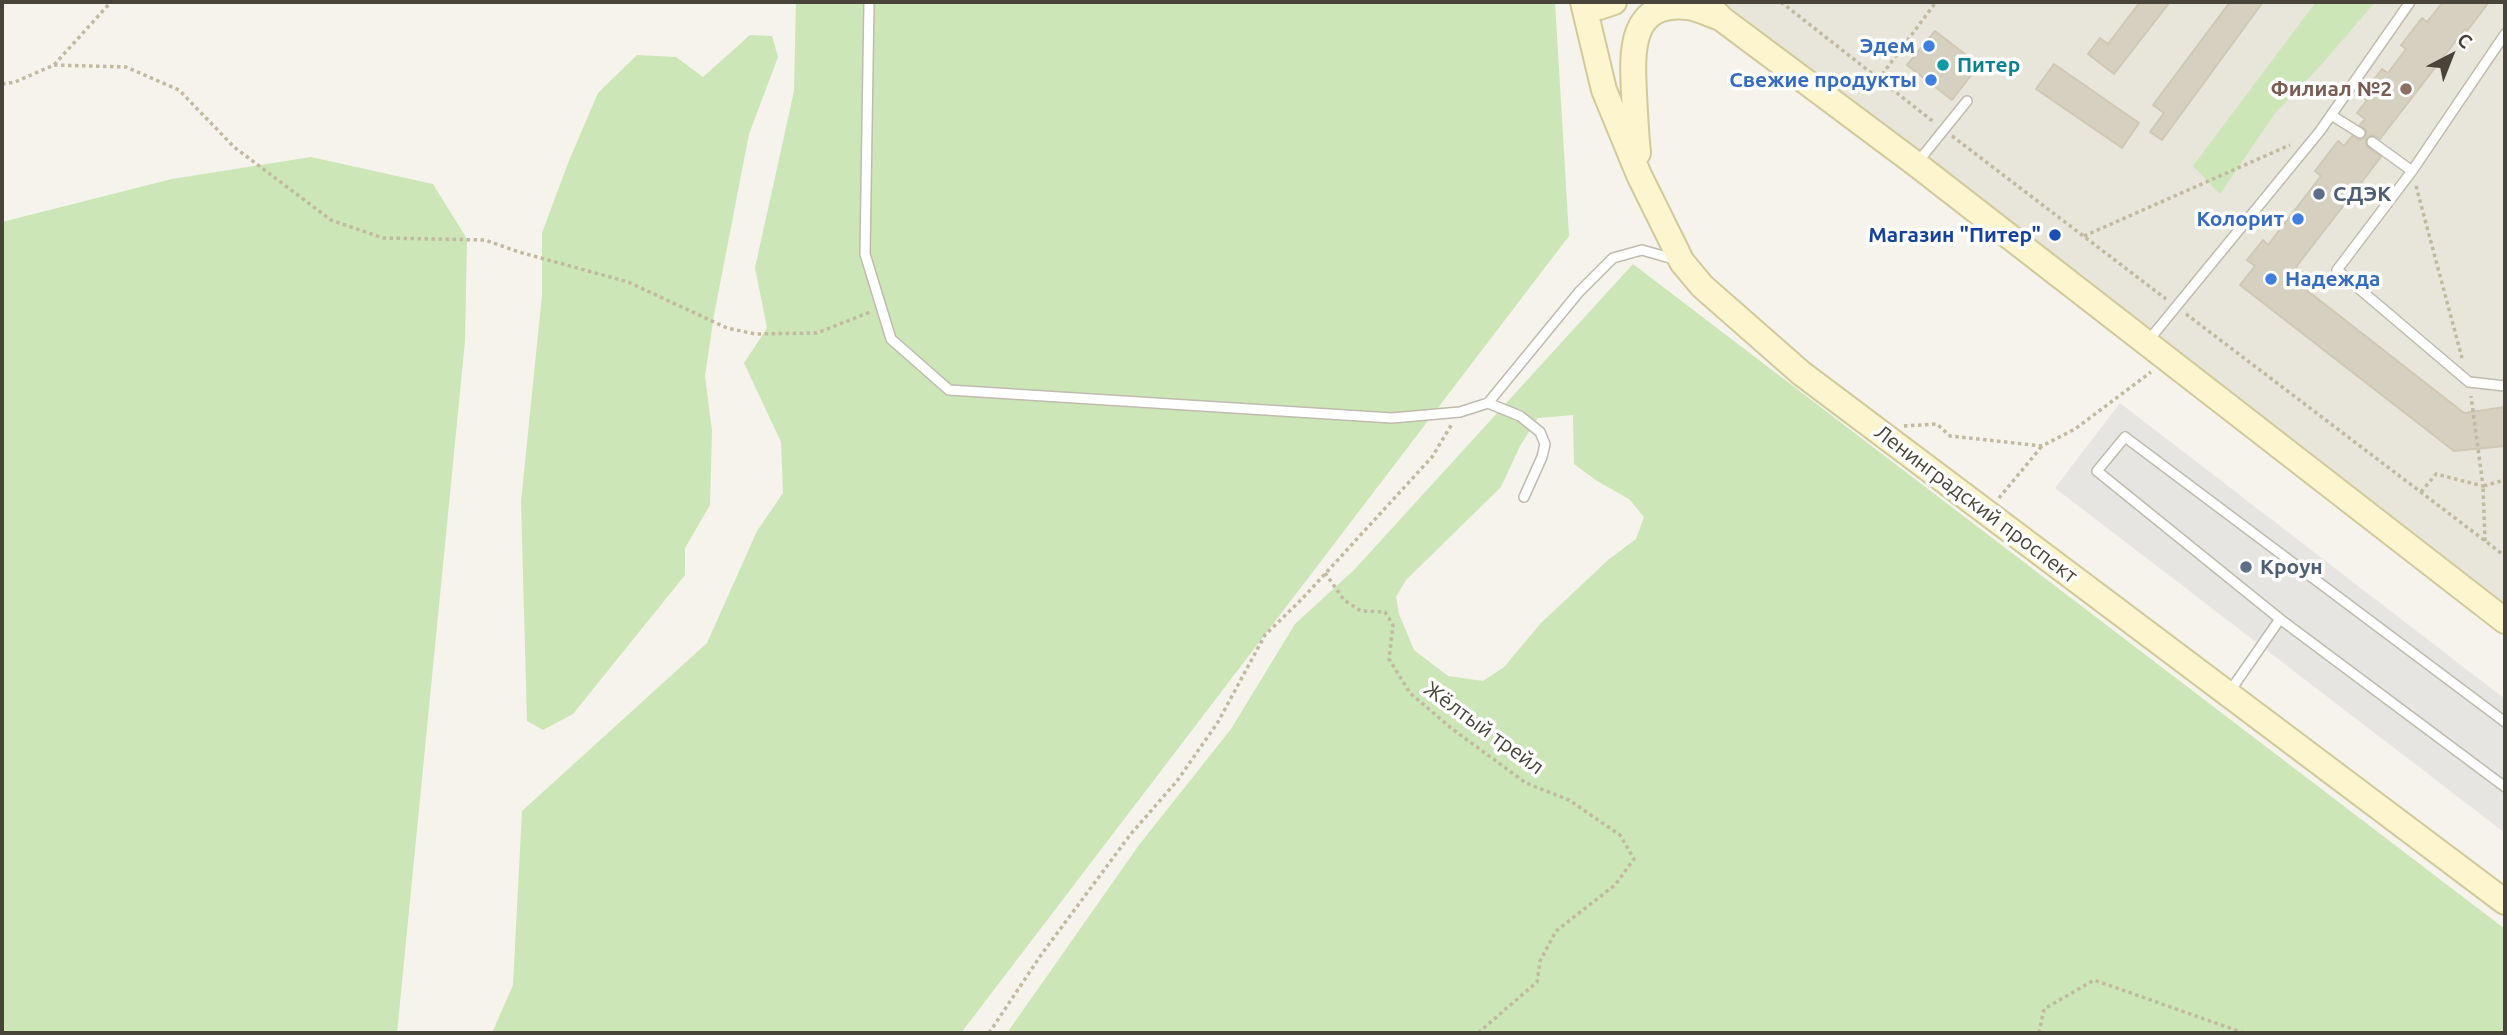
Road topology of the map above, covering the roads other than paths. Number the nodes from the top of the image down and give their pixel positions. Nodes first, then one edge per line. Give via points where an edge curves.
1 (869, 2) edge
2 (1614, 2) edge
3 (2410, 2) edge
4 (1584, 5) edge
5 (1713, 10) edge
6 (2505, 34) edge
7 (1967, 101) dead end
8 (2331, 115) junction
9 (2360, 133) dead end
10 (2372, 142) dead end
11 (1916, 164) junction
12 (2412, 171) junction
13 (1639, 175) junction
14 (1682, 262) junction
15 (2147, 342) junction
16 (2505, 386) edge
17 (1488, 404) junction
18 (1524, 496) dead end
19 (2280, 619) junction
20 (2505, 621) edge
21 (2229, 693) junction
22 (2505, 722) edge
23 (2505, 787) edge
24 (2505, 902) edge

1 - 17 lane via 864,254 891,339 949,390 1392,418 1460,412
2 - 4 main road
3 - 8 lane
4 - 13 main road, Ленинградский проспект via 1604,90
5 - 11 main road
5 - 13 main road via 1668,7 1650,15 1638,28 1632,52
6 - 12 lane
7 - 11 lane
8 - 9 lane
8 - 15 lane
10 - 12 lane
11 - 15 main road
12 - 16 lane via 2337,270 2469,382
13 - 14 main road, Ленинградский проспект
14 - 17 lane via 1642,250 1614,258 1579,292
14 - 21 main road, Ленинградский проспект via 1801,373
15 - 20 main road
17 - 18 lane via 1520,416 1540,432 1545,444
19 - 21 lane
19 - 22 lane via 2097,471 2125,438
19 - 23 lane
21 - 24 main road, Ленинградский проспект

